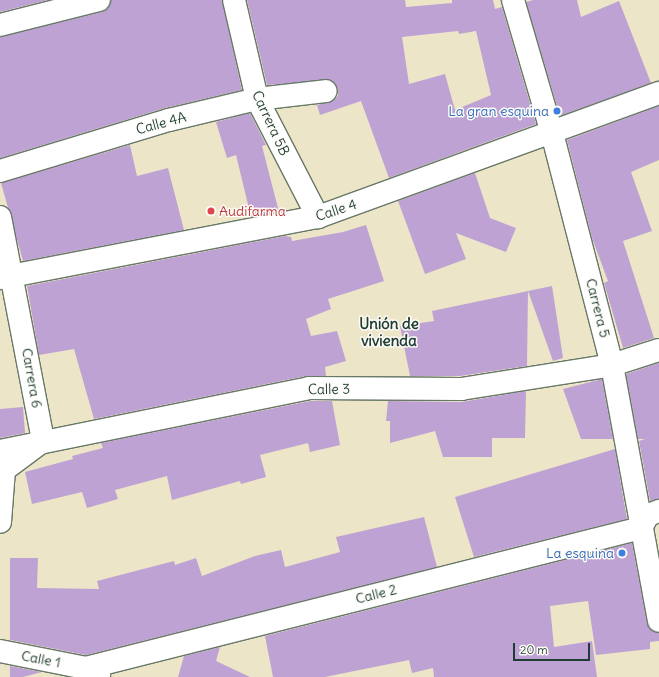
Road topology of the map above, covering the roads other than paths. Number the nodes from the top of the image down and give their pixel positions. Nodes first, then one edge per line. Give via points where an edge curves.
1 (99, 0) edge
2 (234, 0) edge
3 (513, 0) edge
4 (0, 25) edge
5 (326, 90) dead end
6 (659, 93) edge
7 (257, 99) junction
8 (552, 133) junction
9 (0, 171) edge
10 (0, 217) edge
11 (318, 217) junction
12 (7, 277) edge
13 (659, 350) edge
14 (612, 365) junction
15 (44, 441) junction
16 (0, 451) edge
17 (659, 511) edge
18 (0, 522) edge
19 (641, 528) junction
20 (659, 621) edge
21 (0, 651) edge
22 (94, 672) edge

1 - 4 street
2 - 7 street, Carrera 5B
3 - 8 street, Carrera 5
5 - 7 street, Calle 4A
6 - 8 street, Calle 4
7 - 9 street, Calle 4A via 169,120
7 - 11 street, Carrera 5B
8 - 11 street, Calle 4
8 - 14 street, Carrera 5
10 - 12 street, Carrera 6
11 - 12 street, Calle 4
12 - 15 street, Carrera 6
13 - 14 street, Calle 3
14 - 15 street, Calle 3 via 461,389 309,388
14 - 19 street, Carrera 5
15 - 16 street, Calle 3
15 - 18 street via 4,470
17 - 19 street via 648,515
19 - 20 street, Carrera 5
19 - 22 street, Calle 2
21 - 22 street, Calle 1

